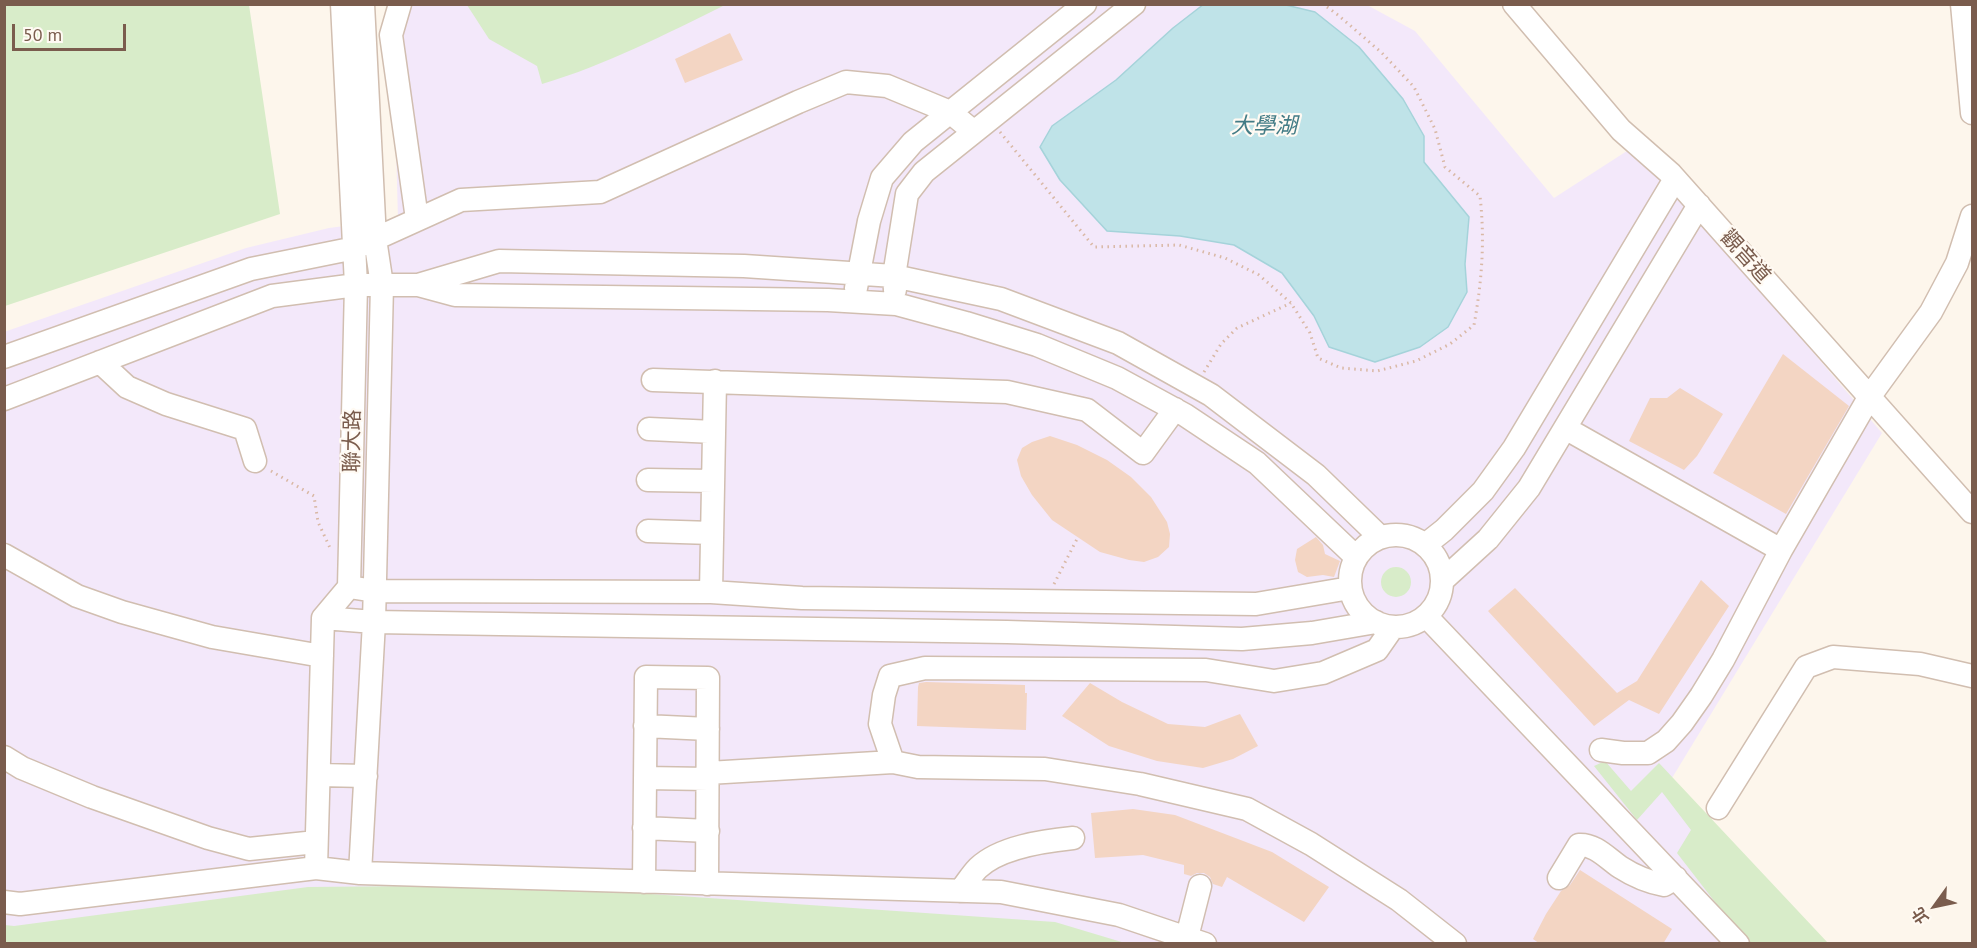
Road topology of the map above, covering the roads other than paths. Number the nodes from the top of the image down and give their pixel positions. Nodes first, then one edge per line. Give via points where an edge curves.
1 (342, 4) edge
2 (363, 4) edge
3 (400, 4) edge
4 (1085, 4) edge
5 (1134, 4) edge
6 (1514, 4) edge
7 (1962, 4) edge
8 (950, 112) junction
9 (1972, 113) edge
10 (982, 126) junction
11 (1675, 179) junction
12 (1699, 205) junction
13 (1972, 216) edge
14 (417, 219) junction
15 (365, 244) junction
16 (858, 274) junction
17 (894, 276) junction
18 (356, 285) junction
19 (382, 285) junction
20 (418, 285) junction
21 (855, 302) junction
22 (896, 304) junction
23 (4, 357) edge
24 (100, 362) junction
25 (653, 380) dead end
26 (714, 381) junction
27 (1870, 396) junction
28 (4, 399) edge
29 (1175, 409) junction
30 (1565, 428) junction
31 (649, 429) dead end
32 (714, 432) junction
33 (255, 461) road end
34 (648, 480) dead end
35 (713, 481) junction
36 (1972, 512) edge
37 (648, 531) dead end
38 (712, 533) junction
39 (1380, 537) junction
40 (1425, 545) junction
41 (1781, 550) junction
42 (4, 555) edge
43 (1356, 557) junction
44 (1442, 581) junction
45 (349, 587) junction
46 (1350, 588) junction
47 (375, 591) junction
48 (711, 592) junction
49 (1426, 616) junction
50 (323, 618) junction
51 (374, 622) junction
52 (1385, 625) junction
53 (322, 656) junction
54 (1972, 676) edge
55 (645, 726) junction
56 (708, 729) junction
57 (1601, 750) dead end
58 (4, 757) edge
59 (893, 762) junction
60 (319, 775) junction
61 (366, 776) junction
62 (708, 776) junction
63 (645, 778) junction
64 (1718, 808) dead end
65 (644, 828) junction
66 (708, 831) junction
67 (1073, 837) dead end
68 (316, 842) junction
69 (316, 868) junction
70 (360, 873) junction
71 (1559, 878) dead end
72 (1676, 878) junction
73 (644, 882) junction
74 (707, 884) junction
75 (1200, 886) dead end
76 (960, 891) junction
77 (4, 902) edge
78 (1196, 940) edge
79 (1455, 944) edge
80 (1738, 944) edge

1 - 15 street, 聯大路
2 - 15 street, 聯大路
3 - 14 street via 391,35
4 - 8 street
5 - 10 street
6 - 11 street, 觀音道 via 1621,130
7 - 9 street
8 - 10 street
8 - 14 street via 887,86 846,82 600,192 461,200
8 - 16 street via 913,142 882,178
10 - 17 street via 924,172 907,194
11 - 12 street, 觀音道
11 - 40 street via 1514,448 1483,492
12 - 27 street, 觀音道
12 - 30 street
13 - 27 street via 1957,263 1931,312
14 - 15 street
15 - 18 street, 聯大路
15 - 19 street, 聯大路
15 - 23 street via 251,269
16 - 17 street
16 - 20 street via 499,261
16 - 21 street
17 - 22 street
17 - 39 street via 1001,299 1118,343 1211,395 1316,475
18 - 19 street
18 - 24 street via 272,296
18 - 45 street, 聯大路
19 - 20 street
19 - 47 street, 聯大路
20 - 21 street via 455,295
21 - 22 street
22 - 29 street via 1037,345 1117,378
24 - 28 street
24 - 33 street via 127,387 166,404 246,429
25 - 26 street
26 - 29 street via 1008,392 1087,410 1143,453
26 - 32 street
27 - 36 street, 觀音道
27 - 41 street
29 - 43 street via 1257,463
30 - 41 street
30 - 44 street via 1529,488 1488,539
31 - 32 street
32 - 35 street
34 - 35 street
35 - 38 street
37 - 38 street
38 - 48 street
39 - 40 street via 1396,535
39 - 43 street
40 - 44 street via 1434,555
41 - 57 street via 1723,660 1666,741 1648,753
42 - 53 street via 77,596 122,612 212,637
43 - 46 street
44 - 49 street via 1440,594
45 - 47 street
45 - 50 street
46 - 48 street via 1256,604 802,598
46 - 52 street via 1364,614
47 - 48 street
47 - 51 street, 聯大路
49 - 52 street via 1405,626
49 - 72 street
50 - 51 street
50 - 53 street
51 - 52 street via 1242,639
51 - 61 street, 聯大路
52 - 59 street via 1377,650 1323,673 1274,681 1206,670 925,668 891,676 880,724
53 - 60 street
54 - 64 street via 1920,664 1833,657 1806,667
55 - 56 street
55 - 56 street via 646,677 708,678
55 - 63 street
56 - 62 street
58 - 68 street via 92,797 208,838 249,849
59 - 62 street
59 - 79 street via 918,767 1045,770 1140,784 1247,809 1399,900
60 - 61 street
60 - 68 street
61 - 70 street, 聯大路
62 - 63 street
62 - 66 street
63 - 65 street
65 - 66 street
65 - 73 street
66 - 74 street
67 - 76 street via 1007,851 979,867
68 - 69 street
69 - 70 street
69 - 77 street via 20,904
70 - 73 street
71 - 72 street via 1579,845 1588,844 1648,882 1664,885
72 - 80 street
73 - 74 street
74 - 76 street
75 - 78 street
76 - 78 street via 1001,892 1119,915

